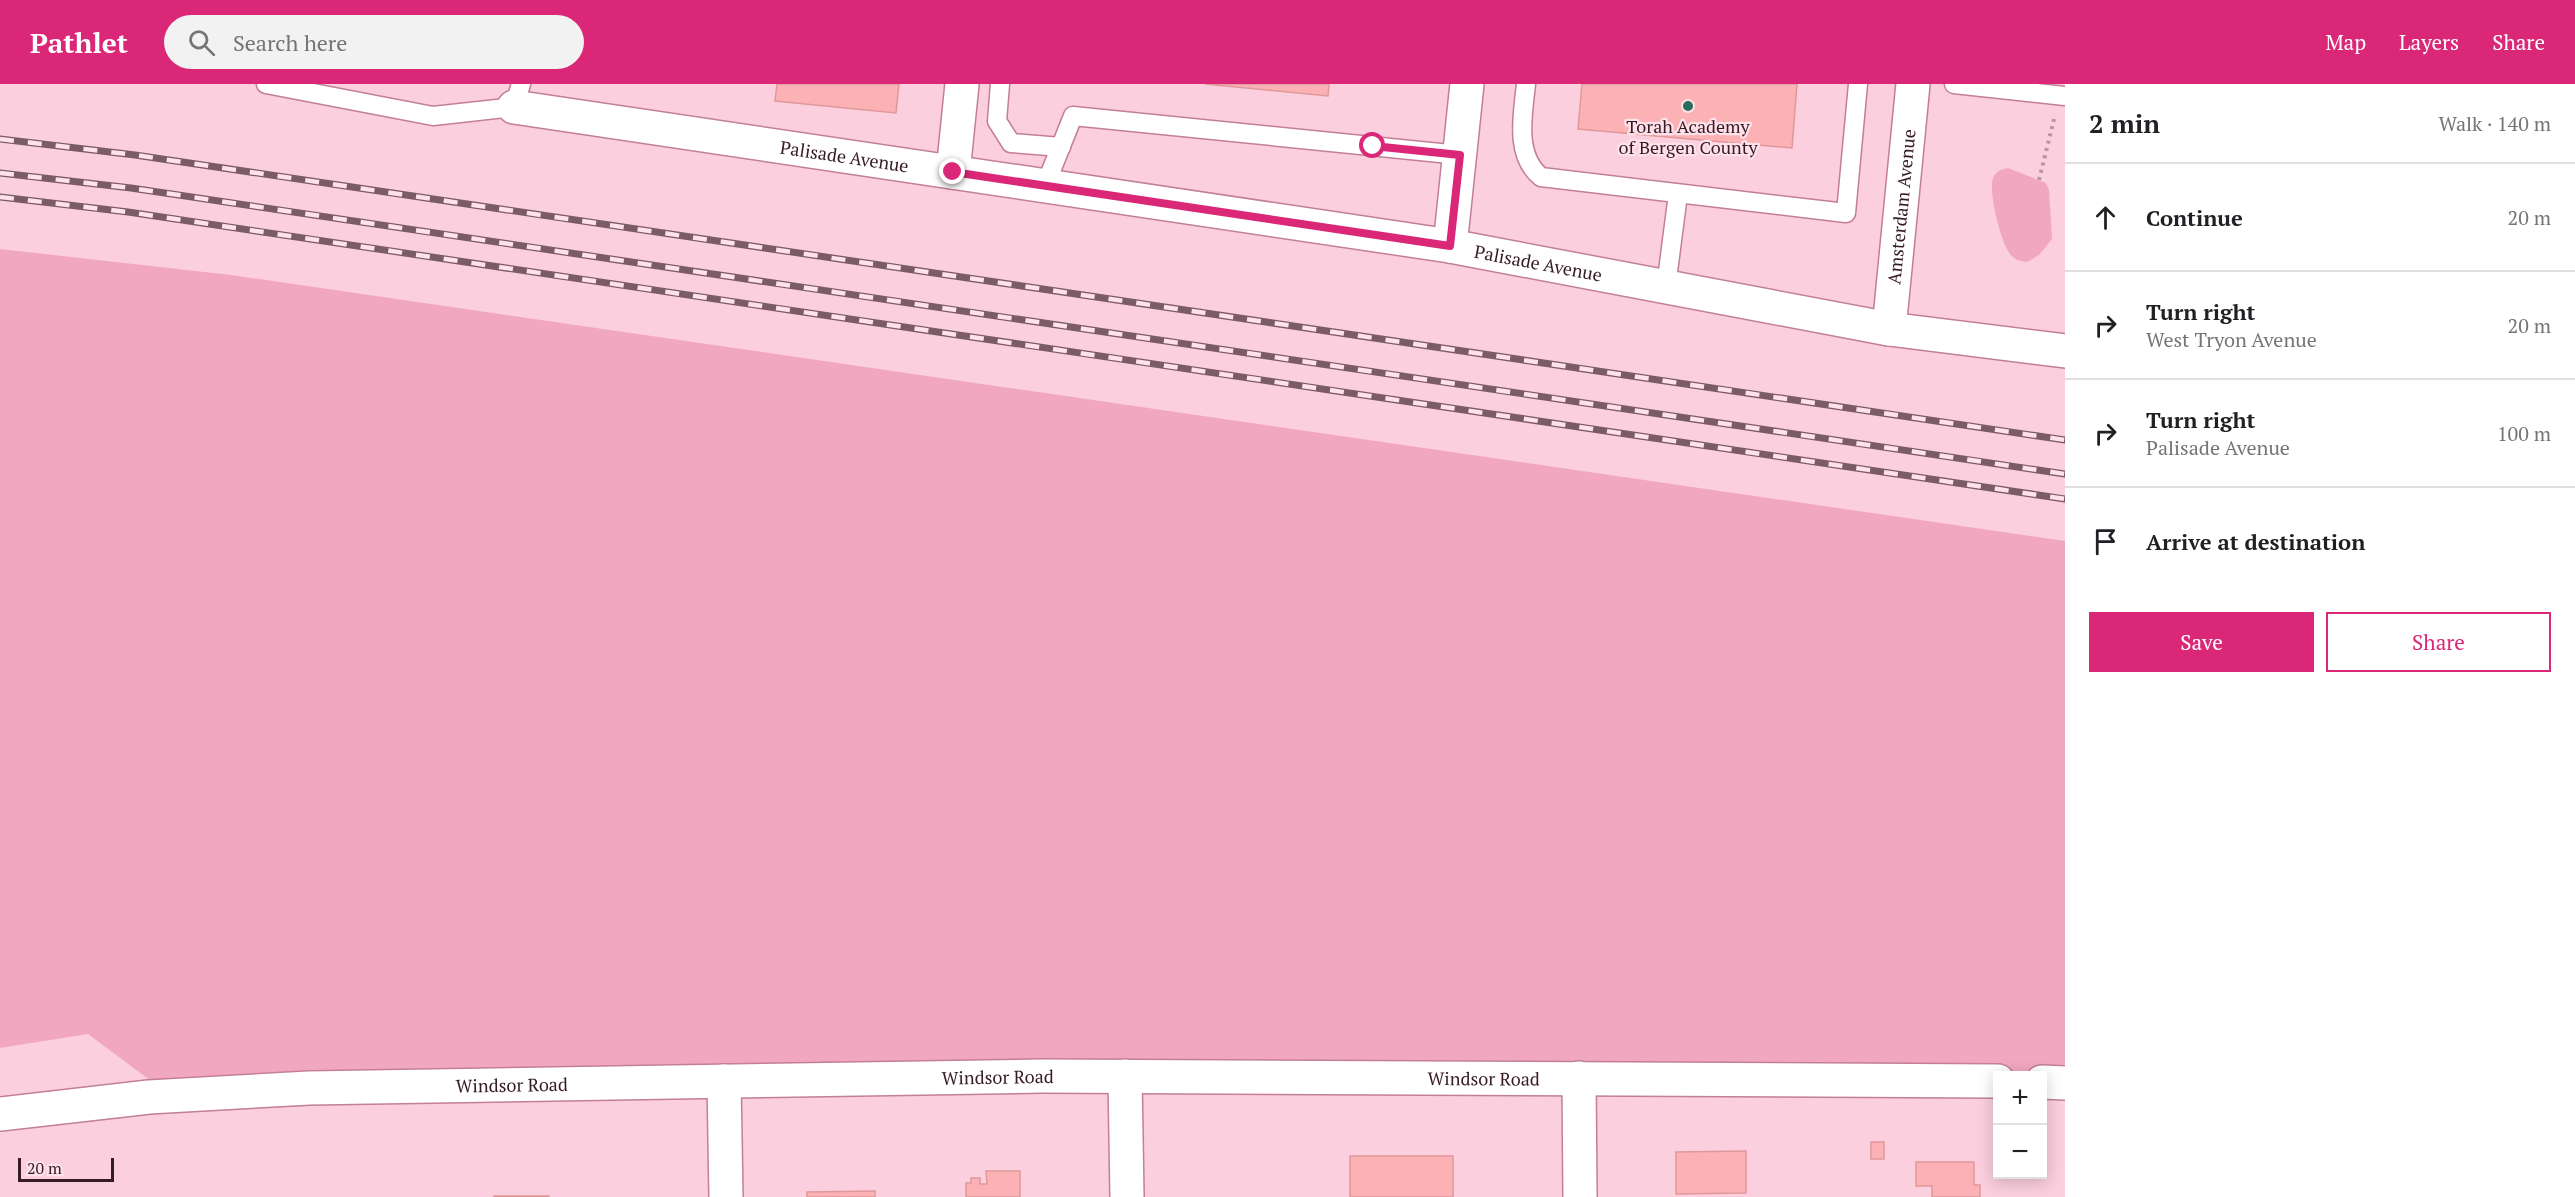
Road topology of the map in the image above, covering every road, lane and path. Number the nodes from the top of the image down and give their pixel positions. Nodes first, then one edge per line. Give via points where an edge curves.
1 (266, 84) edge
2 (962, 84) edge
3 (1000, 84) edge
4 (1467, 84) edge
5 (1526, 84) edge
6 (1858, 84) edge
7 (1913, 84) edge
8 (1954, 84) edge
9 (2062, 95) edge
10 (518, 96) edge
11 (1061, 147) junction
12 (1460, 155) junction
13 (953, 172) junction
14 (2039, 180) dead end
15 (1045, 186) junction
16 (1678, 194) junction
17 (1450, 246) junction
18 (1666, 287) junction
19 (1889, 329) junction
20 (2065, 351) edge
21 (1125, 1076) junction
22 (1579, 1078) junction
23 (724, 1081) junction
24 (1993, 1081) edge
25 (2047, 1082) edge
26 (2065, 1083) edge
27 (0, 1114) edge
28 (726, 1197) edge
29 (1127, 1197) edge
30 (1580, 1197) edge

1 - 10 lane via 434,116
2 - 13 street
3 - 11 lane via 997,121 1011,143
4 - 12 street
5 - 16 lane via 1523,142 1530,166 1541,177
6 - 16 lane via 1846,213
7 - 19 street, Amsterdam Avenue
8 - 9 lane
9 - 14 path
10 - 13 street, Palisade Avenue
11 - 12 lane via 1073,116
11 - 15 lane
12 - 17 street
13 - 15 street, Palisade Avenue
15 - 17 street, Palisade Avenue
16 - 18 lane
17 - 18 street, Palisade Avenue
18 - 19 street, Palisade Avenue
19 - 20 street, Palisade Avenue
21 - 22 street, Windsor Road
21 - 23 street, Windsor Road
21 - 29 street
22 - 24 street, Windsor Road
22 - 30 street
23 - 27 street, Windsor Road via 309,1088 149,1097
23 - 28 street
25 - 26 street

